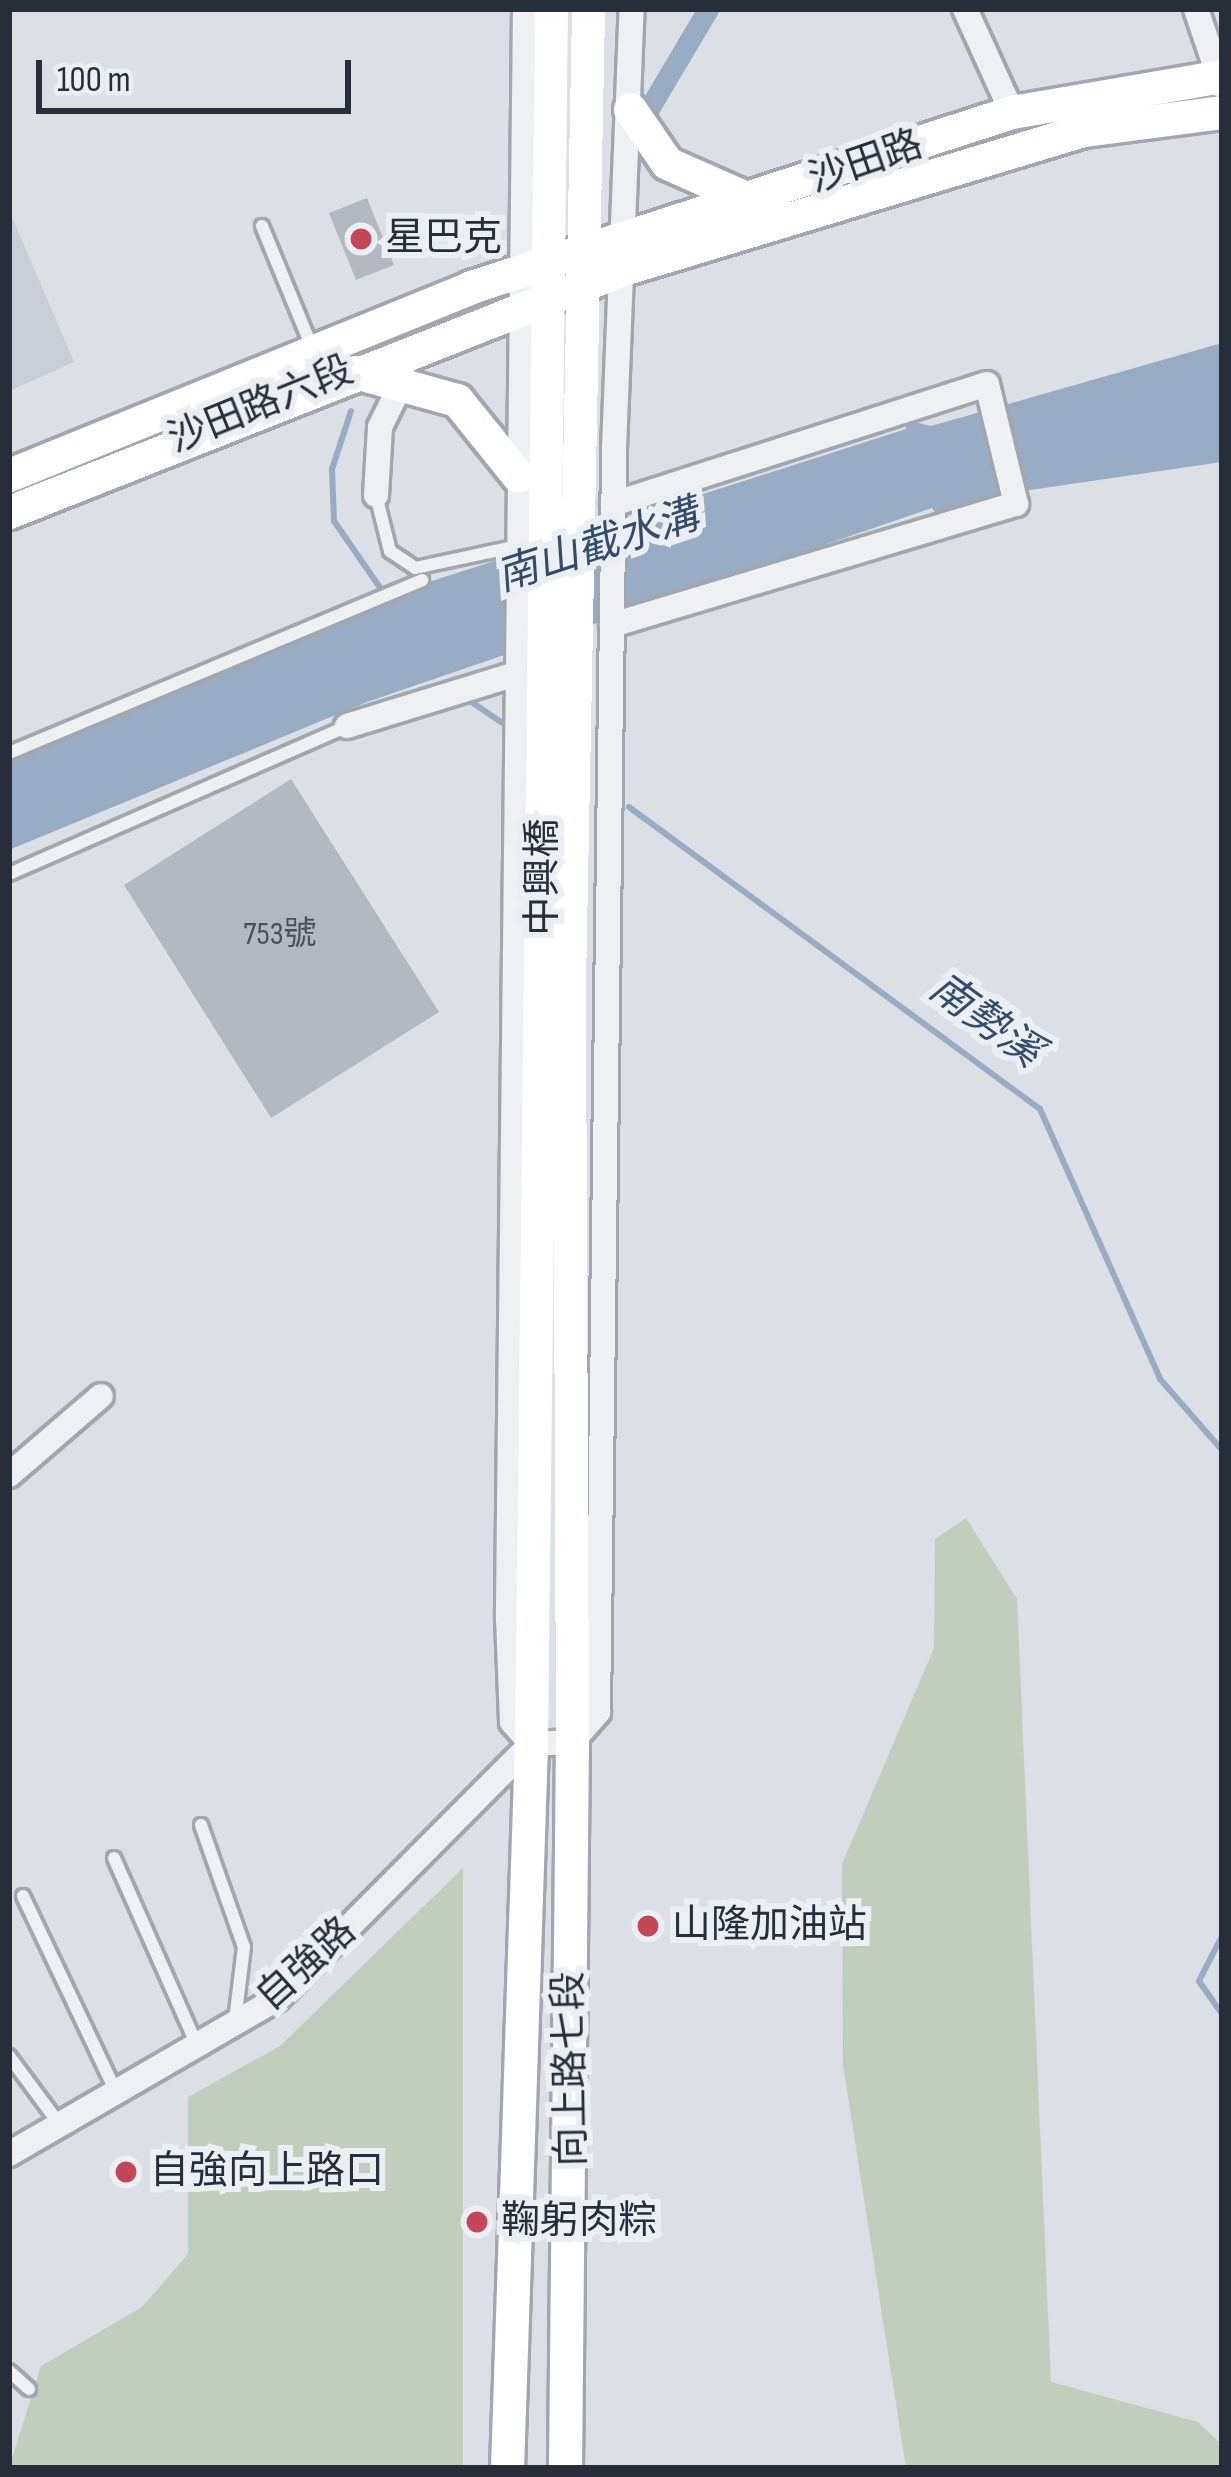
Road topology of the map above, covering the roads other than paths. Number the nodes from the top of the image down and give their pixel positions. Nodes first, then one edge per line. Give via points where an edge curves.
1 (515, 9) edge
2 (525, 9) edge
3 (551, 9) edge
4 (587, 9) edge
5 (615, 9) edge
6 (632, 9) edge
7 (965, 9) edge
8 (1196, 9) edge
9 (632, 74) junction
10 (1220, 80) edge
11 (517, 94) junction
12 (630, 109) junction
13 (1012, 112) junction
14 (1222, 112) edge
15 (755, 202) junction
16 (262, 226) dead end
17 (624, 255) junction
18 (515, 274) junction
19 (516, 308) junction
20 (313, 351) junction
21 (347, 370) junction
22 (404, 378) junction
23 (9, 475) edge
24 (518, 476) junction
25 (376, 495) joint
26 (613, 504) junction
27 (9, 512) edge
28 (513, 547) junction
29 (422, 580) dead end
30 (612, 625) junction
31 (512, 676) junction
32 (346, 726) joint
33 (9, 753) edge
34 (9, 874) edge
35 (101, 1396) dead end
36 (9, 1475) edge
37 (572, 1742) junction
38 (531, 1744) junction
39 (200, 1825) dead end
40 (114, 1858) dead end
41 (23, 1896) dead end
42 (234, 2027) junction
43 (199, 2049) junction
44 (9, 2056) edge
45 (118, 2096) junction
46 (60, 2126) junction
47 (9, 2154) edge
48 (9, 2371) edge
49 (29, 2389) dead end
50 (507, 2468) edge
51 (565, 2468) edge

1 - 11 street
2 - 11 street
3 - 38 main road, 中興橋, bridge
4 - 37 main road, 中興橋, bridge via 569,982
5 - 9 street
6 - 9 street
7 - 13 street
8 - 10 street
9 - 12 street
10 - 13 main road, 沙田路
11 - 18 street
12 - 15 main road via 668,164
12 - 17 street
13 - 15 main road, 沙田路
14 - 17 main road, 沙田路 via 1084,130
15 - 17 main road, 沙田路
16 - 20 lane
17 - 18 main road, 沙田路
17 - 19 main road, 沙田路
17 - 26 street
18 - 19 street
18 - 20 main road, 沙田路六段
19 - 21 main road, 沙田路六段
19 - 24 street
20 - 23 main road, 沙田路六段
21 - 22 main road
21 - 27 main road, 沙田路六段
22 - 24 main road via 467,409
22 - 25 street via 380,427
24 - 28 street
25 - 28 lane via 390,551 416,568
26 - 30 street
26 - 30 street via 987,384 1016,504
28 - 31 street
29 - 33 lane
30 - 37 street via 604,1658 598,1712
31 - 32 street
31 - 38 street via 508,1618 512,1722
32 - 34 lane
35 - 36 street
37 - 38 street
37 - 51 main road, 向上路七段
38 - 42 street, 自強路 via 339,1942
38 - 50 main road, 向上路七段
39 - 42 lane via 244,1947
40 - 43 lane
41 - 45 lane
42 - 43 street, 自強路
43 - 45 street, 自強路
44 - 46 lane
45 - 46 street, 自強路
46 - 47 street, 自強路
48 - 49 lane

